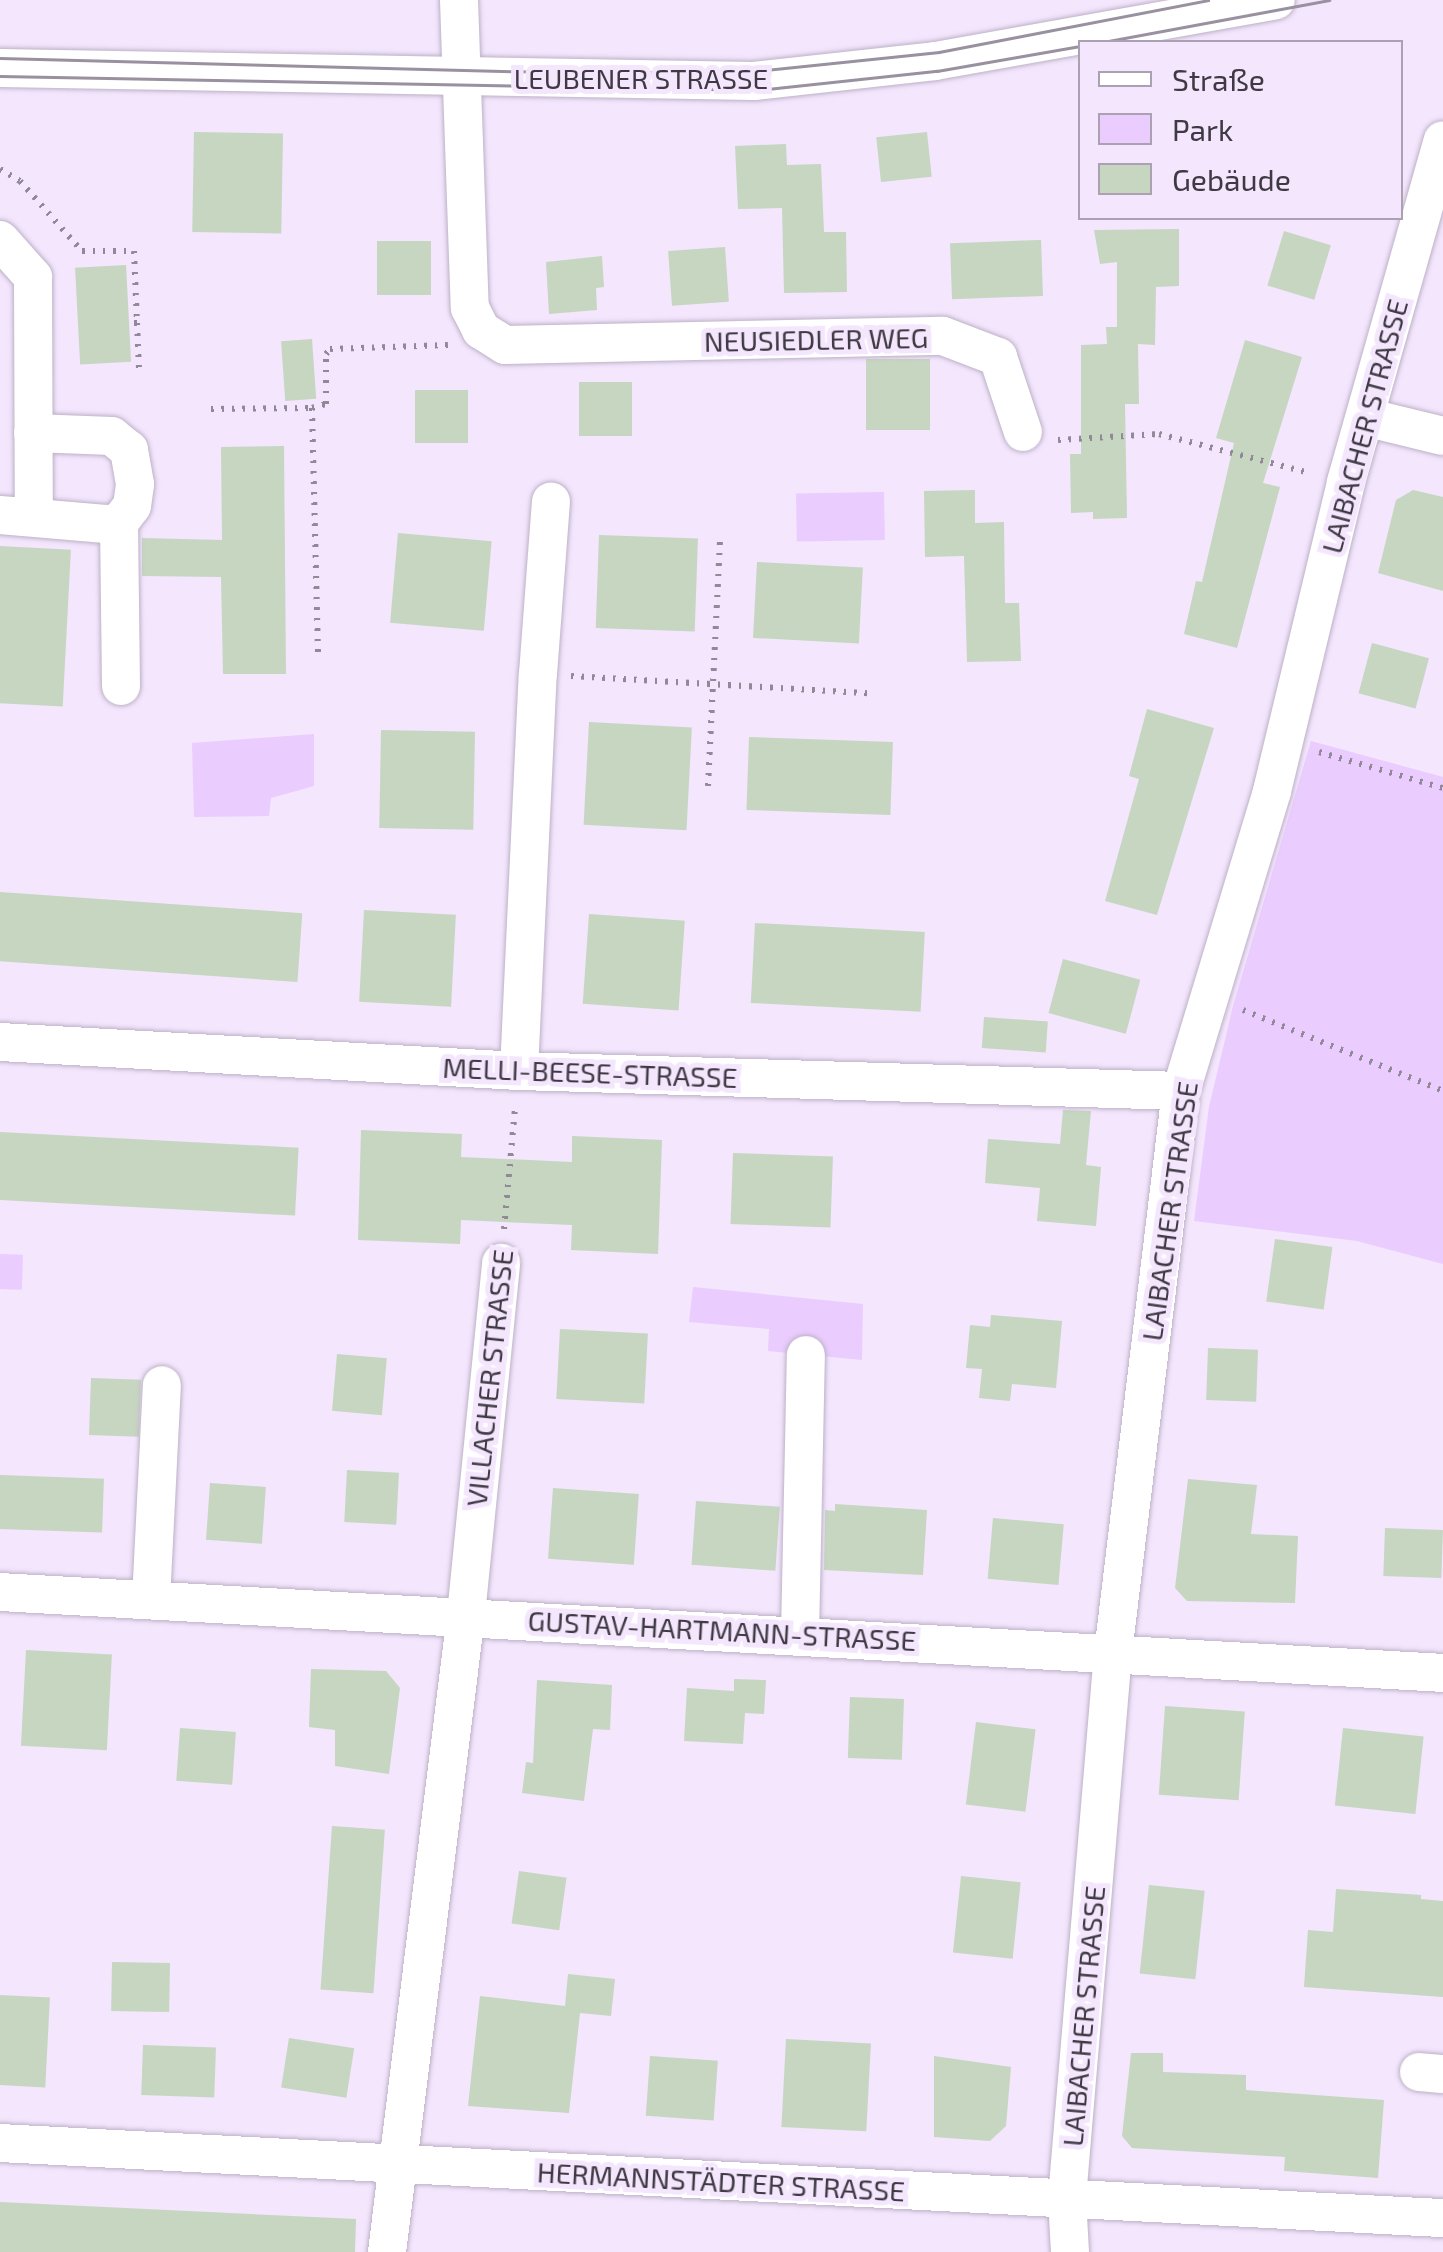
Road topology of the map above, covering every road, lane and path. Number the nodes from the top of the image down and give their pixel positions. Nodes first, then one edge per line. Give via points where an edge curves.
1 (459, 0) edge
2 (1276, 0) edge
3 (0, 68) edge
4 (462, 77) junction
5 (1443, 140) edge
6 (0, 170) edge
7 (0, 240) edge
8 (482, 330) junction
9 (139, 369) dead end
10 (312, 408) junction
11 (211, 409) dead end
12 (1365, 416) junction
13 (1023, 432) joint
14 (33, 433) junction
15 (1443, 436) edge
16 (1346, 482) junction
17 (551, 501) dead end
18 (17, 516) edge
19 (119, 522) junction
20 (720, 540) dead end
21 (318, 657) dead end
22 (538, 674) junction
23 (715, 684) junction
24 (121, 686) dead end
25 (870, 693) dead end
26 (1284, 742) junction
27 (708, 786) dead end
28 (1443, 788) edge
29 (1208, 1000) junction
30 (0, 1042) edge
31 (519, 1071) junction
32 (1443, 1090) edge
33 (1181, 1091) junction
34 (501, 1263) joint
35 (806, 1354) dead end
36 (162, 1384) dead end
37 (0, 1592) edge
38 (152, 1600) junction
39 (466, 1615) junction
40 (800, 1635) junction
41 (1113, 1653) junction
42 (1443, 1673) edge
43 (0, 2143) edge
44 (395, 2166) junction
45 (1068, 2198) junction
46 (1443, 2218) edge
47 (387, 2252) edge
48 (1070, 2252) edge

1 - 4 street
2 - 4 street, LEUBENER STRASSE via 935,62 754,81
3 - 4 street, LEUBENER STRASSE
4 - 8 street via 470,308
5 - 12 street, LAIBACHER STRASSE
6 - 9 path via 20,181 82,251 134,250
7 - 14 street via 33,277
8 - 10 path via 461,345 330,348 326,404
8 - 13 street, NEUSIEDLER WEG via 505,346 943,336 998,357
10 - 11 path
10 - 21 path
12 - 15 street
12 - 16 street, LAIBACHER STRASSE
13 - 16 path via 1057,440 1158,434
14 - 18 street
14 - 19 street via 112,436 129,450 132,506
16 - 26 street, LAIBACHER STRASSE
17 - 22 street
18 - 19 street
19 - 24 street
20 - 23 path
22 - 23 path
22 - 31 street
23 - 25 path
23 - 27 path
26 - 28 path
26 - 29 street, LAIBACHER STRASSE
29 - 32 path
29 - 33 street, LAIBACHER STRASSE
30 - 31 street, MELLI-BEESE-STRASSE
31 - 33 street, MELLI-BEESE-STRASSE
31 - 34 path, VILLACHER STRASSE
33 - 41 street, LAIBACHER STRASSE
34 - 39 street, VILLACHER STRASSE
35 - 40 street
36 - 38 street
37 - 38 street, GUSTAV-HARTMANN-STRASSE
38 - 39 street, GUSTAV-HARTMANN-STRASSE
39 - 40 street, GUSTAV-HARTMANN-STRASSE
39 - 44 street, VILLACHER STRASSE
40 - 41 street, GUSTAV-HARTMANN-STRASSE
41 - 42 street, GUSTAV-HARTMANN-STRASSE
41 - 45 street, LAIBACHER STRASSE
43 - 44 street, HERMANNSTÄDTER STRASSE
44 - 45 street, HERMANNSTÄDTER STRASSE
44 - 47 street, VILLACHER STRASSE
45 - 46 street, HERMANNSTÄDTER STRASSE
45 - 48 street, LAIBACHER STRASSE

